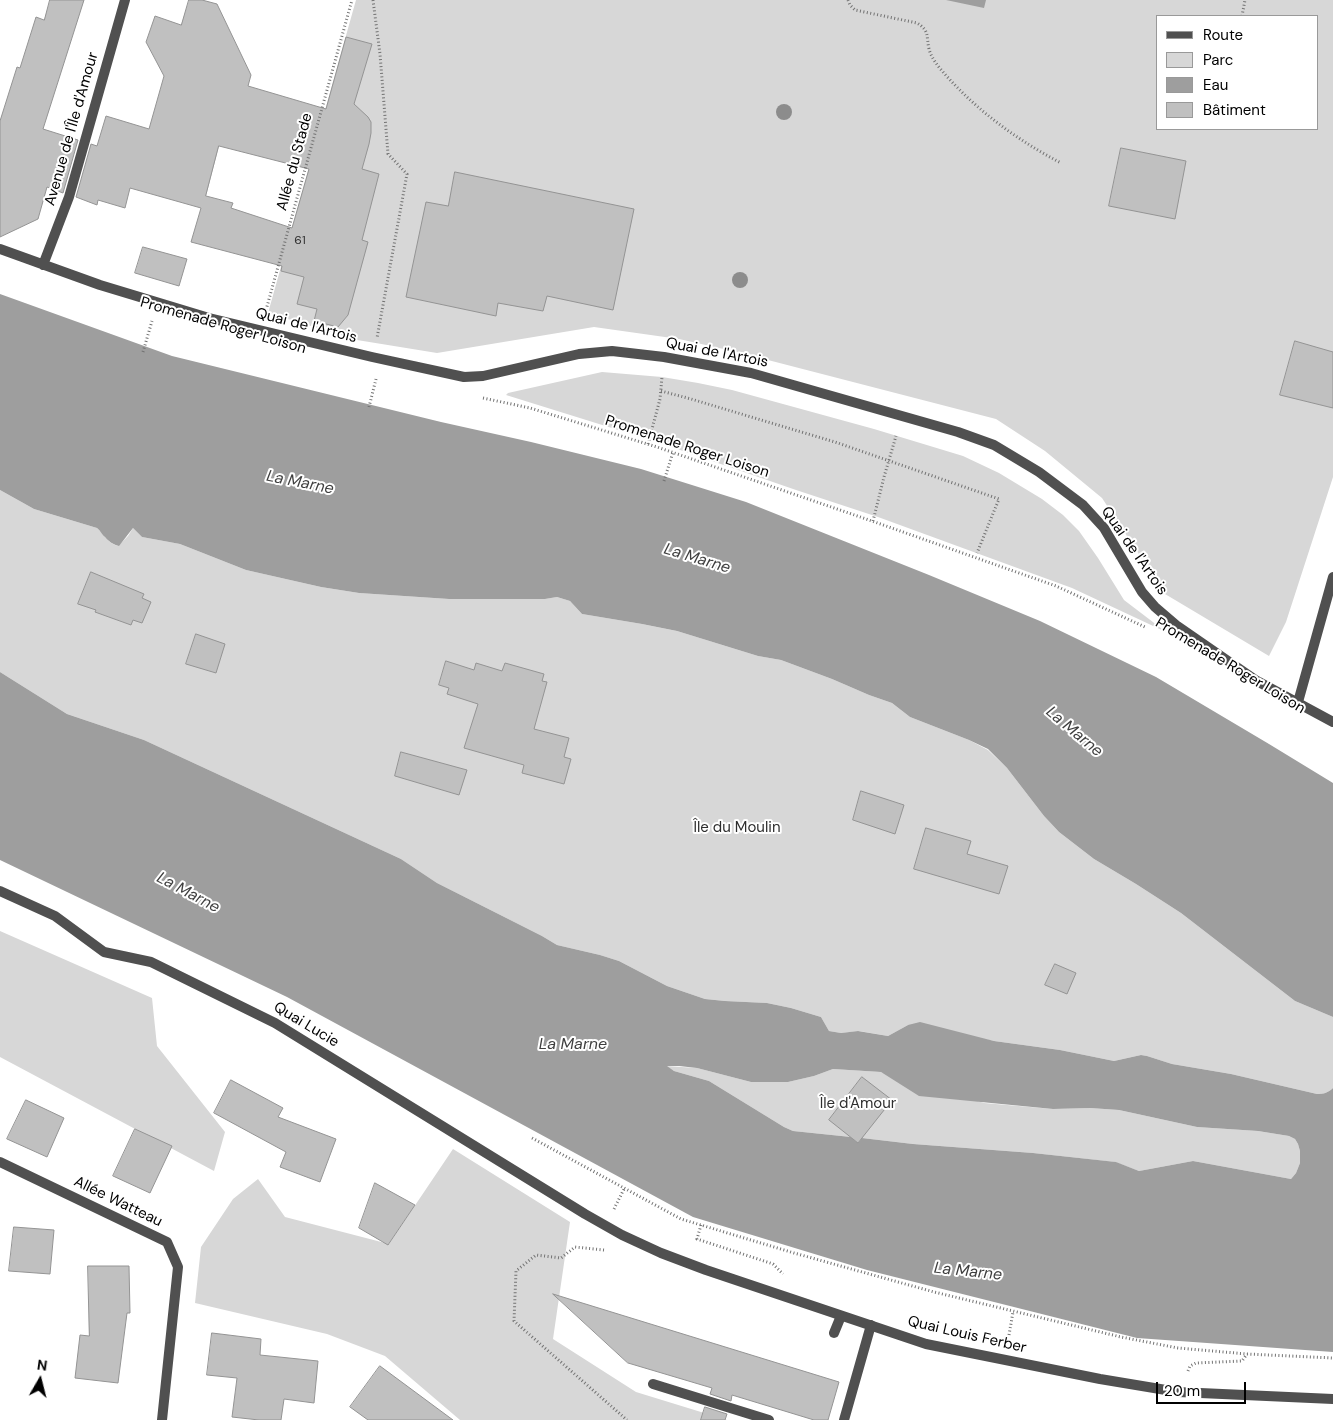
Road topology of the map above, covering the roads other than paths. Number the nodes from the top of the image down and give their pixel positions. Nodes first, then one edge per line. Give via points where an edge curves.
1 (125, 0) edge
2 (0, 249) edge
3 (43, 265) junction
4 (1333, 577) edge
5 (1298, 702) junction
6 (1333, 722) edge
7 (0, 890) edge
8 (0, 1162) edge
9 (585, 1214) joint
10 (841, 1316) junction
11 (871, 1325) junction
12 (834, 1333) dead end
13 (653, 1384) dead end
14 (1333, 1399) edge
15 (162, 1420) edge
16 (769, 1420) edge
17 (844, 1420) edge

1 - 3 street, Avenue de l'Île d'Amour via 69,197
2 - 3 street, Quai de l'Artois
3 - 5 street, Quai de l'Artois via 100,286 209,318 464,377 483,376 580,354 612,351 751,373 958,432 994,445 1039,472 1083,505 1104,528 1142,592 1155,607 1257,681
4 - 5 street
5 - 6 street, Quai de l'Artois
7 - 9 street, Quai Lucie via 55,916 104,952 151,962 275,1023
8 - 15 street, Allée Watteau via 167,1242 178,1267
9 - 10 street, Quai Louis Ferber via 660,1253
10 - 11 street, Quai Louis Ferber
10 - 12 street
11 - 14 street, Quai Louis Ferber via 926,1344 1178,1392
11 - 17 street
13 - 16 street

